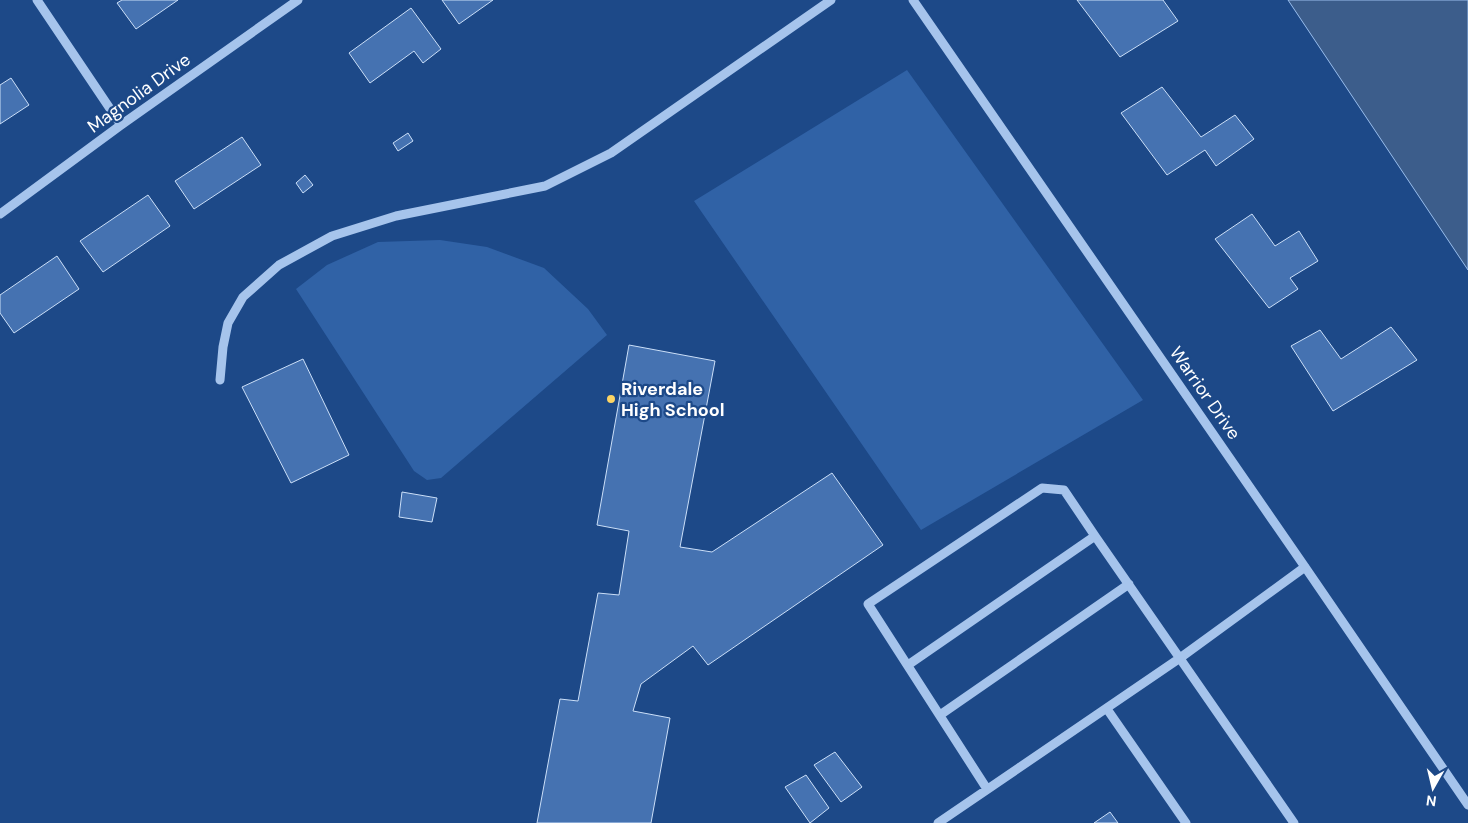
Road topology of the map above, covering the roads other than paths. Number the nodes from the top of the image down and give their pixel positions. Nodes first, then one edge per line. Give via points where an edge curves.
1 (37, 0) edge
2 (298, 0) edge
3 (831, 0) edge
4 (913, 0) edge
5 (121, 125) junction
6 (0, 214) edge
7 (220, 380) dead end
8 (1095, 536) junction
9 (1305, 566) junction
10 (1129, 584) junction
11 (1180, 658) junction
12 (908, 665) junction
13 (1107, 709) junction
14 (940, 715) junction
15 (988, 789) junction
16 (1468, 805) edge
17 (938, 823) edge
18 (1186, 823) edge
19 (1294, 823) edge

1 - 5 street
2 - 5 street, Magnolia Drive
3 - 7 street via 612,153 545,186 396,216 332,236 279,264 243,297 228,323
4 - 9 street, Warrior Drive
5 - 6 street, Magnolia Drive
8 - 10 street
8 - 12 street
8 - 12 street via 1064,490 1042,488 888,590 868,604
9 - 11 street
9 - 16 street, Warrior Drive
10 - 11 street
10 - 14 street
11 - 13 street
11 - 19 street
12 - 14 street
13 - 15 street
13 - 18 street
14 - 15 street
15 - 17 street

